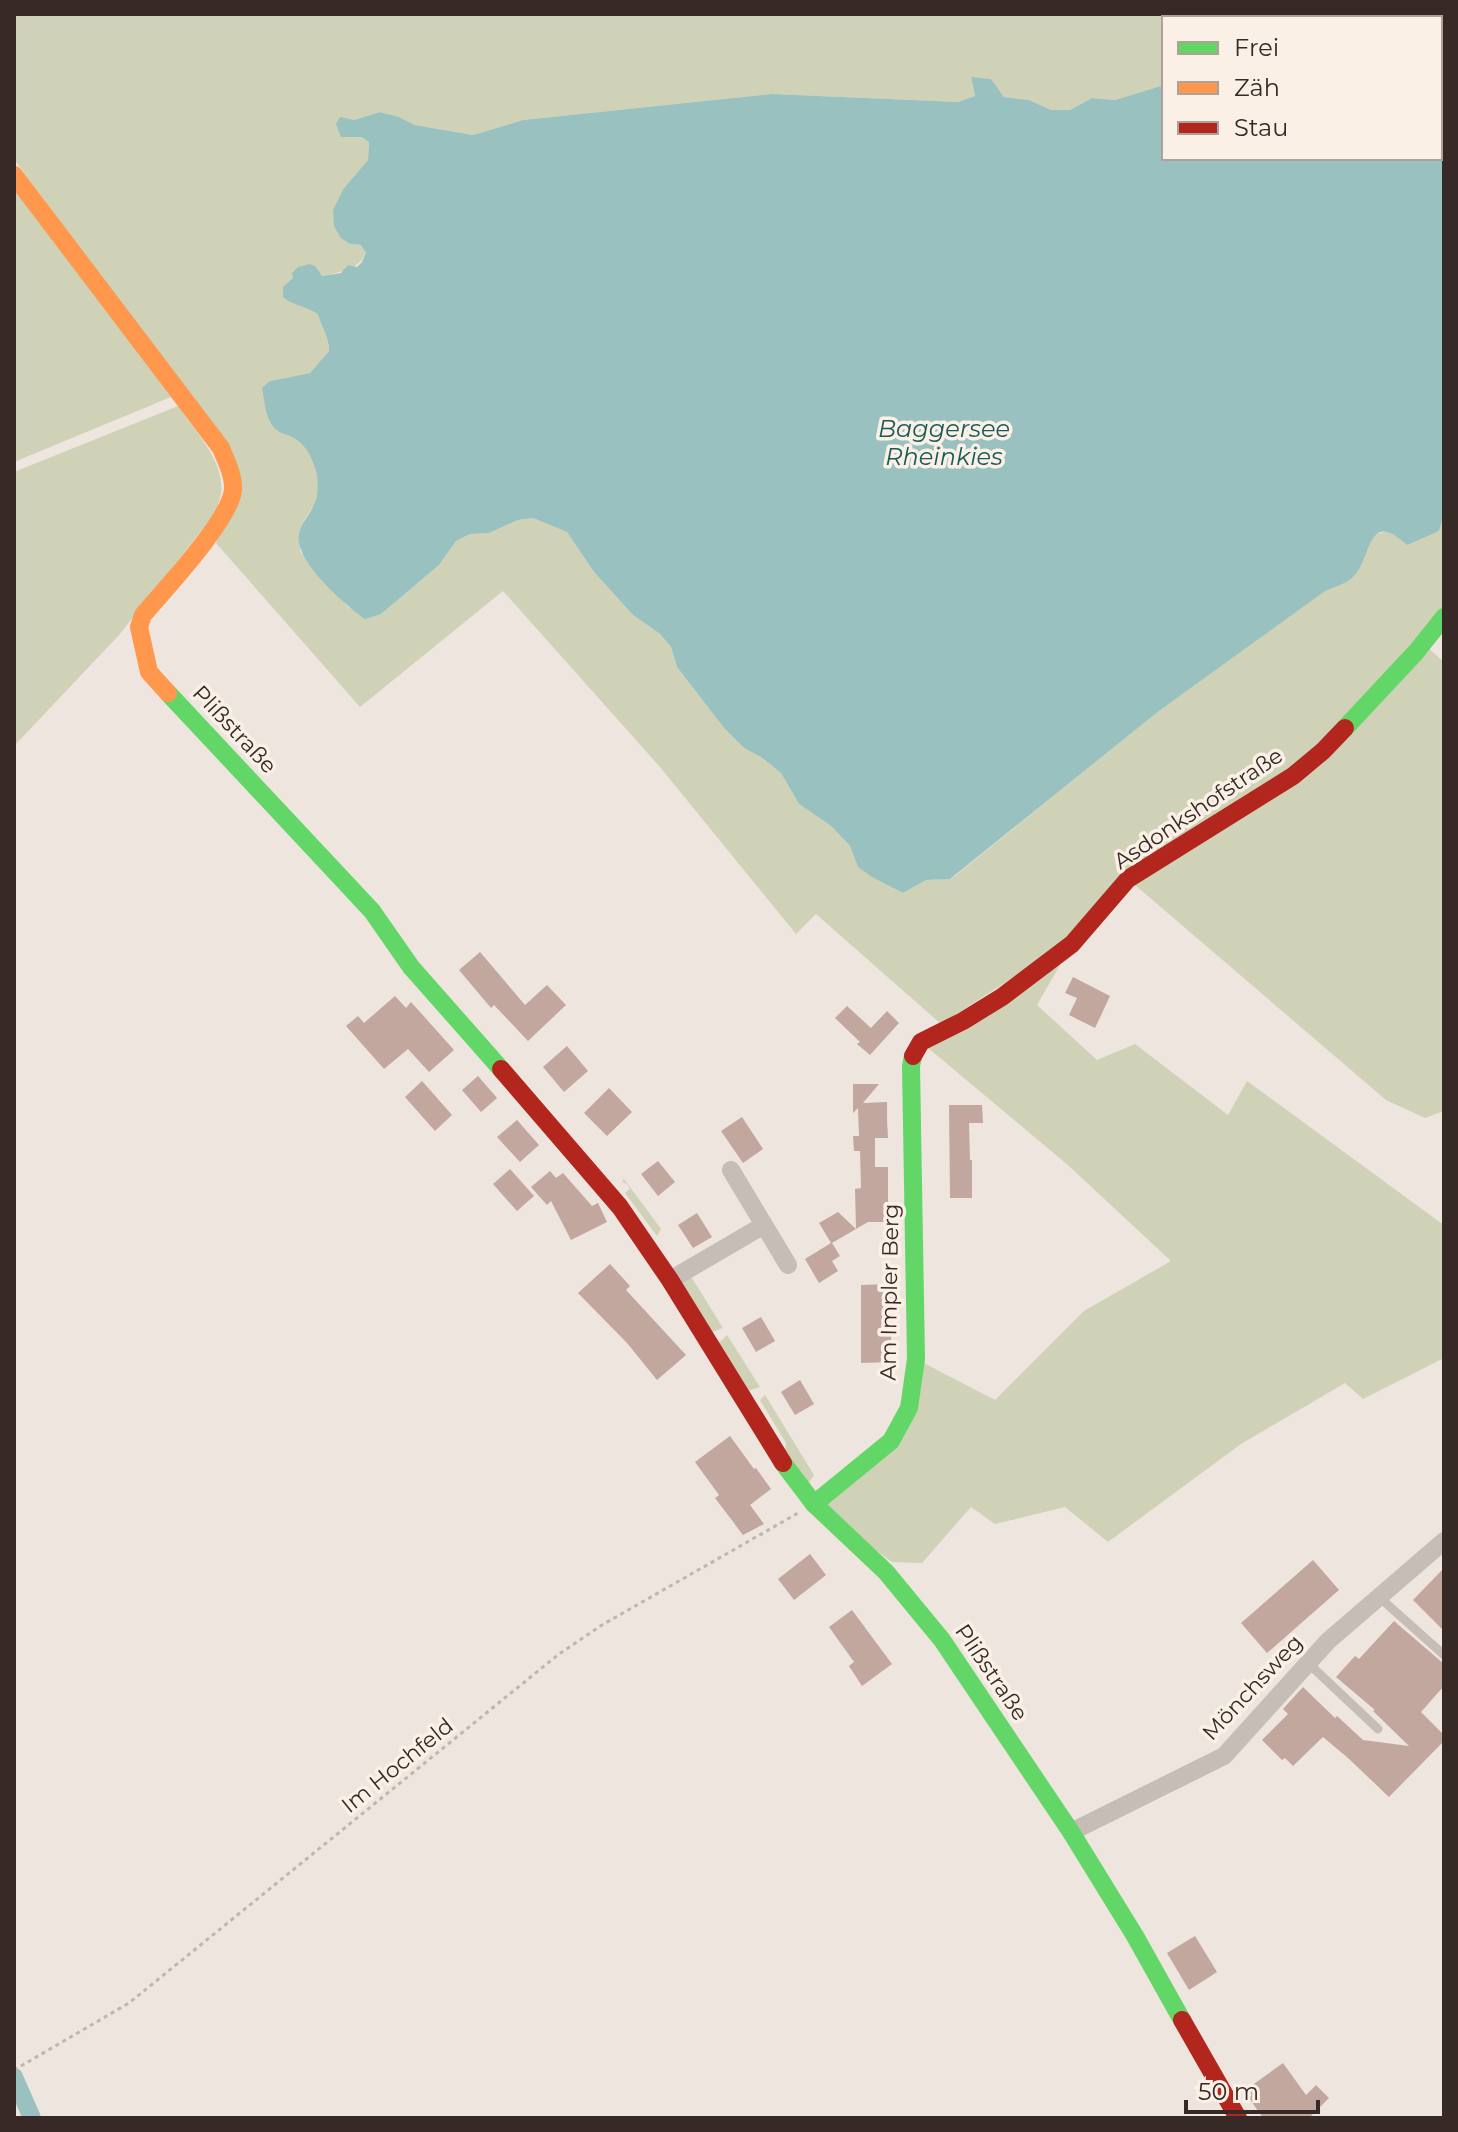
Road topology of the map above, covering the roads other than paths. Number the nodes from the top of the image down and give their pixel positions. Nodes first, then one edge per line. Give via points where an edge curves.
1 (14, 175) edge
2 (1444, 617) edge
3 (921, 1042) joint
4 (731, 1170) dead end
5 (764, 1225) junction
6 (788, 1265) dead end
7 (670, 1280) junction
8 (814, 1504) junction
9 (1444, 1541) edge
10 (1379, 1597) junction
11 (1444, 1655) edge
12 (1308, 1663) junction
13 (1378, 1729) dead end
14 (1071, 1832) junction
15 (1238, 2118) edge

1 - 7 street, Plißstraße via 221,448 234,479 223,517 143,615 139,627 149,672 372,911 411,967 620,1207
2 - 3 street, Asdonkshofstraße via 1323,751 1293,776 1128,879 1072,944 1002,997
3 - 8 street, Am Impler Berg via 911,1066 916,1359 909,1408 891,1441
4 - 5 street
5 - 6 street
5 - 7 street
7 - 8 street, Plißstraße via 788,1471
8 - 14 street, Plißstraße via 919,1610
9 - 10 street, Mönchsweg
10 - 11 lane
10 - 12 street, Mönchsweg
12 - 13 lane
12 - 14 street, Mönchsweg via 1224,1756
14 - 15 street, Plißstraße

